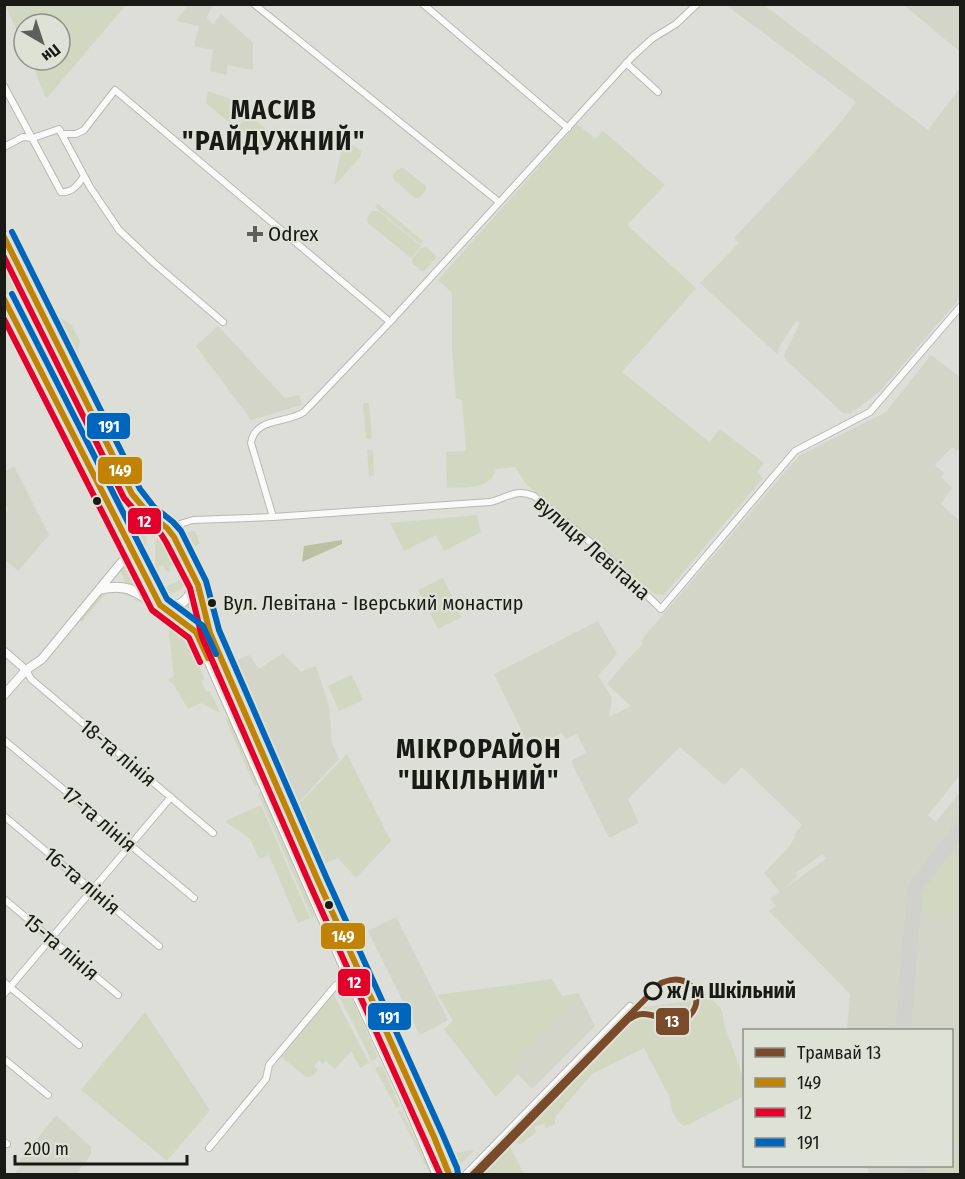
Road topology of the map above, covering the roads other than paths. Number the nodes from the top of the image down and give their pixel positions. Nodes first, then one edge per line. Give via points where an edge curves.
1 (254, 4) edge
2 (423, 4) edge
3 (697, 4) edge
4 (626, 63) junction
5 (4, 86) edge
6 (658, 92) dead end
7 (568, 128) junction
8 (62, 134) junction
9 (33, 138) junction
10 (4, 147) edge
11 (84, 176) junction
12 (499, 202) junction
13 (4, 236) edge
14 (4, 298) edge
15 (960, 307) edge
16 (223, 322) dead end
17 (390, 322) junction
18 (273, 517) junction
19 (163, 526) junction
20 (127, 540) junction
21 (195, 580) junction
22 (100, 589) junction
23 (160, 605) junction
24 (4, 651) edge
25 (26, 670) junction
26 (4, 695) edge
27 (4, 740) edge
28 (171, 797) junction
29 (4, 816) edge
30 (213, 833) dead end
31 (131, 845) junction
32 (314, 885) junction
33 (92, 890) junction
34 (195, 898) dead end
35 (4, 899) edge
36 (51, 939) junction
37 (159, 946) dead end
38 (349, 978) junction
39 (4, 982) edge
40 (10, 987) junction
41 (4, 994) edge
42 (118, 995) dead end
43 (630, 1006) dead end
44 (79, 1045) dead end
45 (4, 1059) edge
46 (48, 1095) dead end
47 (209, 1148) dead end
48 (437, 1174) edge
49 (448, 1174) edge
50 (466, 1174) edge

1 - 12 street
2 - 7 street
3 - 4 street
4 - 6 street
4 - 7 street
5 - 9 street
7 - 12 street
8 - 9 street via 60,129
8 - 11 street
8 - 17 street via 84,130 115,90
9 - 10 street via 23,137
9 - 11 street via 61,192 79,184
11 - 16 street via 121,232
12 - 17 street
13 - 19 main road via 132,494
14 - 20 main road
15 - 18 street, вулиця Левітана via 870,412 795,451 661,609 601,551 526,492 490,502
17 - 18 street via 304,412 263,425 254,432 251,443
18 - 19 street, вулиця Левітана via 193,520
19 - 20 main road, вулиця Левітана via 136,523 129,529
19 - 21 main road via 174,537
20 - 22 main road, вулиця Левітана via 125,558
20 - 23 main road
21 - 23 main road via 188,598 177,605
21 - 32 main road via 210,633
22 - 23 main road via 130,589
22 - 25 main road, вулиця Левітана via 42,659
23 - 32 main road via 196,632
24 - 25 street
25 - 26 main road, вулиця Левітана
25 - 28 street, 18-та лінія via 31,679
27 - 31 street, 17-та лінія
28 - 30 street, 18-та лінія
28 - 31 street
29 - 33 street, 16-та лінія
31 - 33 street
31 - 34 street, 17-та лінія
32 - 38 main road
32 - 49 main road
33 - 36 street
33 - 37 street, 16-та лінія
35 - 36 street, 15-та лінія
36 - 40 street
36 - 42 street, 15-та лінія
38 - 47 street via 336,985 269,1065 266,1079
38 - 48 main road
39 - 40 street
40 - 41 street
40 - 44 street
43 - 50 street
45 - 46 street

